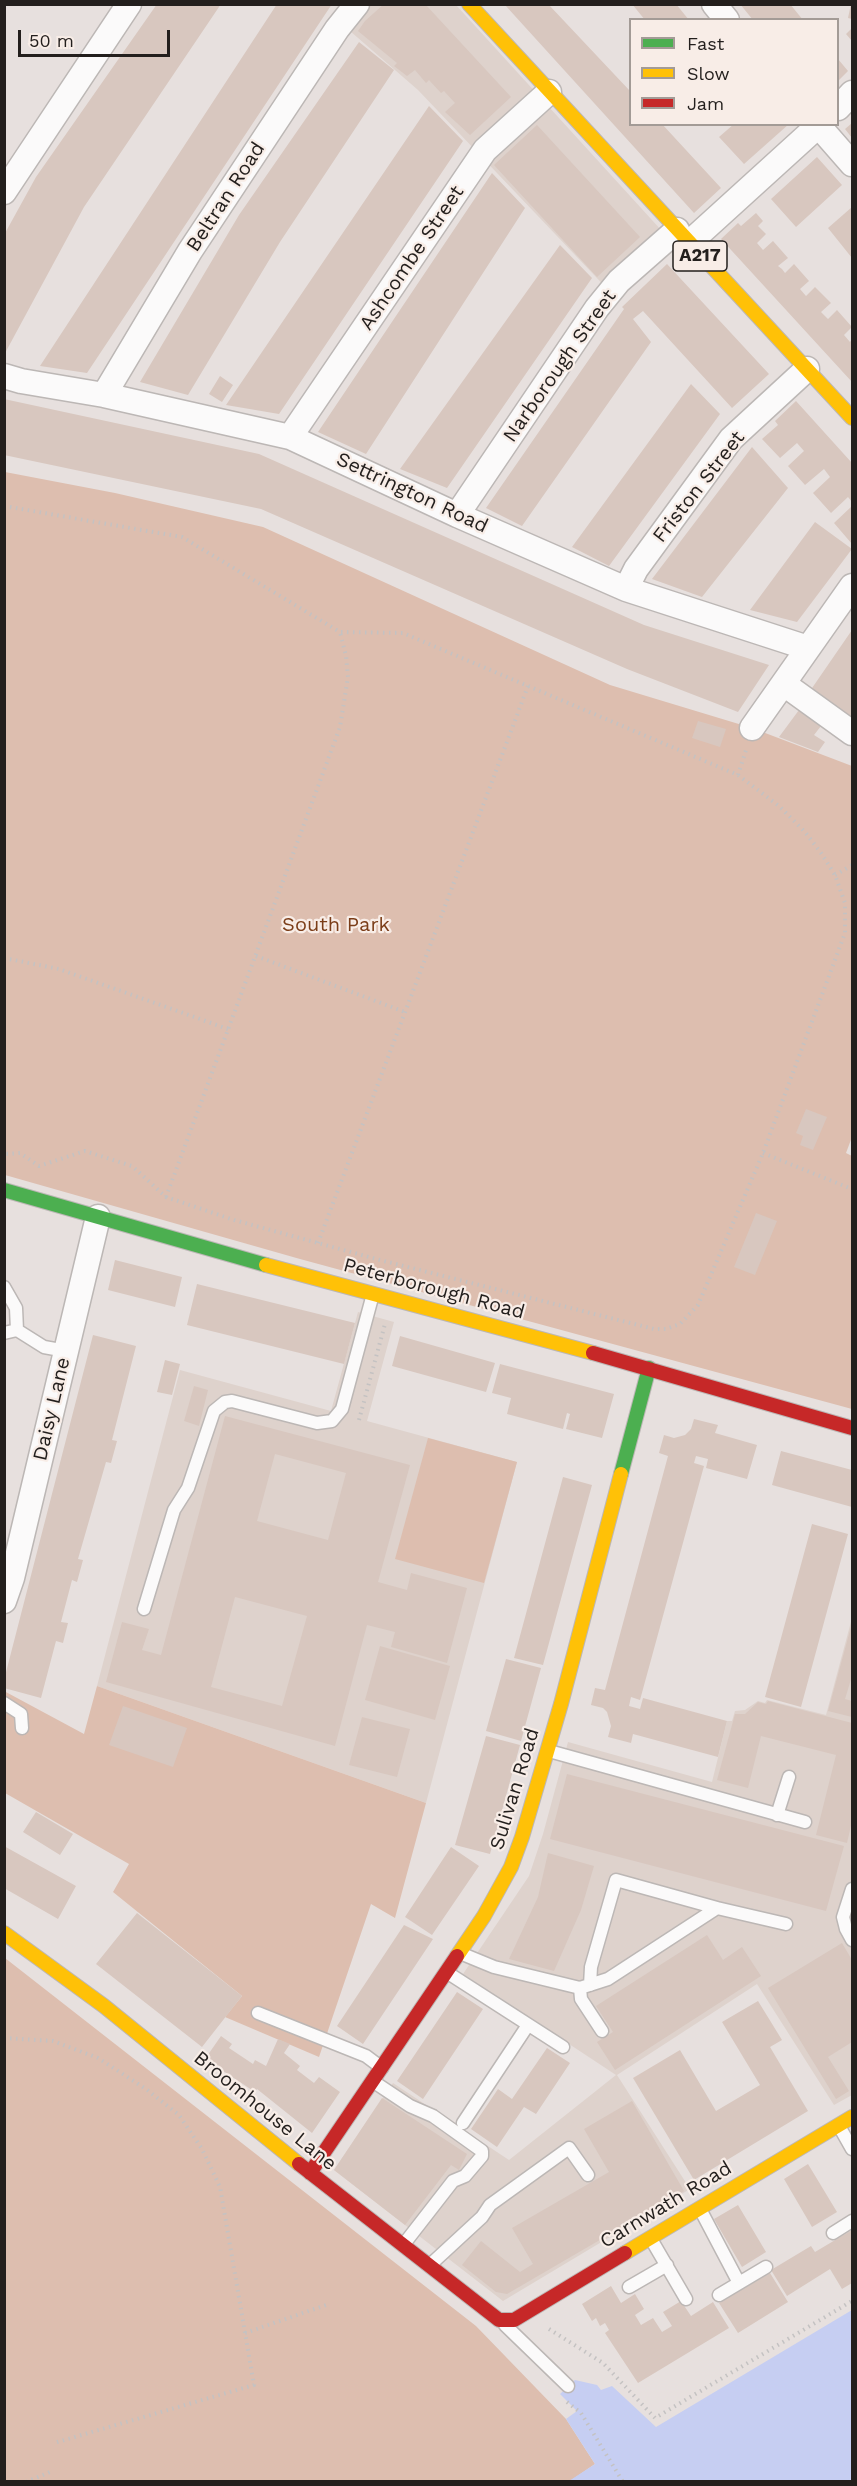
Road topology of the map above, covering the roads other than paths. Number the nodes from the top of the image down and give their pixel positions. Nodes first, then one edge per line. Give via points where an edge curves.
1 (129, 4) edge
2 (357, 4) edge
3 (469, 4) edge
4 (714, 4) edge
5 (725, 18) edge
6 (549, 92) junction
7 (852, 93) edge
8 (839, 106) edge
9 (817, 126) edge
10 (819, 126) edge
11 (852, 164) edge
12 (4, 192) edge
13 (683, 236) junction
14 (807, 369) junction
15 (4, 376) edge
16 (104, 395) junction
17 (852, 418) edge
18 (290, 437) junction
19 (457, 515) junction
20 (852, 586) edge
21 (626, 589) junction
22 (808, 648) junction
23 (784, 684) junction
24 (752, 728) road end
25 (852, 733) edge
26 (4, 1190) edge
27 (98, 1217) junction
28 (4, 1287) edge
29 (373, 1293) junction
30 (17, 1330) junction
31 (4, 1333) edge
32 (66, 1351) junction
33 (649, 1368) junction
34 (852, 1428) edge
35 (4, 1601) edge
36 (144, 1609) dead end
37 (4, 1703) edge
38 (22, 1728) dead end
39 (548, 1751) junction
40 (789, 1777) dead end
41 (777, 1815) junction
42 (805, 1822) dead end
43 (852, 1889) edge
44 (717, 1908) junction
45 (786, 1924) dead end
46 (4, 1933) edge
47 (852, 1941) edge
48 (460, 1953) junction
49 (447, 1972) junction
50 (585, 1986) junction
51 (258, 2013) dead end
52 (528, 2025) junction
53 (602, 2031) dead end
54 (563, 2048) dead end
55 (382, 2068) junction
56 (374, 2082) junction
57 (852, 2117) edge
58 (463, 2123) dead end
59 (839, 2125) junction
60 (852, 2149) edge
61 (310, 2173) junction
62 (588, 2175) dead end
63 (699, 2208) junction
64 (852, 2221) edge
65 (833, 2233) dead end
66 (650, 2238) junction
67 (403, 2245) junction
68 (667, 2265) junction
69 (429, 2266) junction
70 (766, 2267) dead end
71 (739, 2283) junction
72 (629, 2287) dead end
73 (719, 2295) dead end
74 (686, 2299) dead end
75 (499, 2320) junction
76 (568, 2386) dead end

1 - 12 street
2 - 16 street, Beltran Road via 196,242
3 - 6 street, A217
4 - 5 street
6 - 13 street, A217
6 - 18 street, Ashcombe Street via 485,150
7 - 8 street
9 - 13 street, Narborough Street
10 - 11 street
13 - 14 street, A217
13 - 19 street, Narborough Street via 619,281 597,308
14 - 17 street, A217
14 - 21 street, Friston Street via 731,440
15 - 16 street, Settrington Road
16 - 18 street, Settrington Road
18 - 19 street, Settrington Road
19 - 21 street, Settrington Road
20 - 22 street
21 - 22 street, Settrington Road
22 - 23 street
23 - 24 street
23 - 25 street
26 - 27 street, Peterborough Road
27 - 29 street, Peterborough Road
27 - 32 street, Daisy Lane
28 - 30 lane via 16,1308
29 - 33 street, Peterborough Road
29 - 36 lane via 342,1409 332,1421 317,1423 232,1401 214,1411 188,1488 174,1510
30 - 31 lane
30 - 32 lane via 45,1347
32 - 35 street, Daisy Lane
33 - 34 street, Peterborough Road
33 - 39 street, Sulivan Road
37 - 38 lane via 21,1714
39 - 41 lane
39 - 48 street, Sulivan Road via 511,1866
40 - 41 lane
41 - 42 lane
43 - 47 lane via 843,1917
44 - 45 lane
44 - 50 lane via 608,1979
44 - 50 lane via 616,1880
46 - 61 street, Broomhouse Lane via 104,2006
48 - 49 street, Sulivan Road
48 - 50 lane via 494,1967
49 - 52 lane
49 - 55 street, Sulivan Road
50 - 53 lane via 581,1999
51 - 55 lane via 366,2056
52 - 54 lane
52 - 58 lane
55 - 56 street, Sulivan Road
56 - 61 street, Sulivan Road
56 - 67 lane via 433,2116 482,2151 482,2156 465,2176 453,2181
57 - 59 street, Carnwath Road
59 - 60 lane
59 - 63 street, Carnwath Road
61 - 67 street, Broomhouse Lane
62 - 69 lane via 569,2148 490,2205
63 - 66 street, Carnwath Road
63 - 71 lane
64 - 65 lane
66 - 68 lane
66 - 75 street, Carnwath Road via 514,2320
67 - 69 street, Broomhouse Lane
68 - 72 lane
68 - 74 lane
69 - 75 street, Broomhouse Lane
70 - 71 lane
71 - 73 lane
75 - 76 lane

